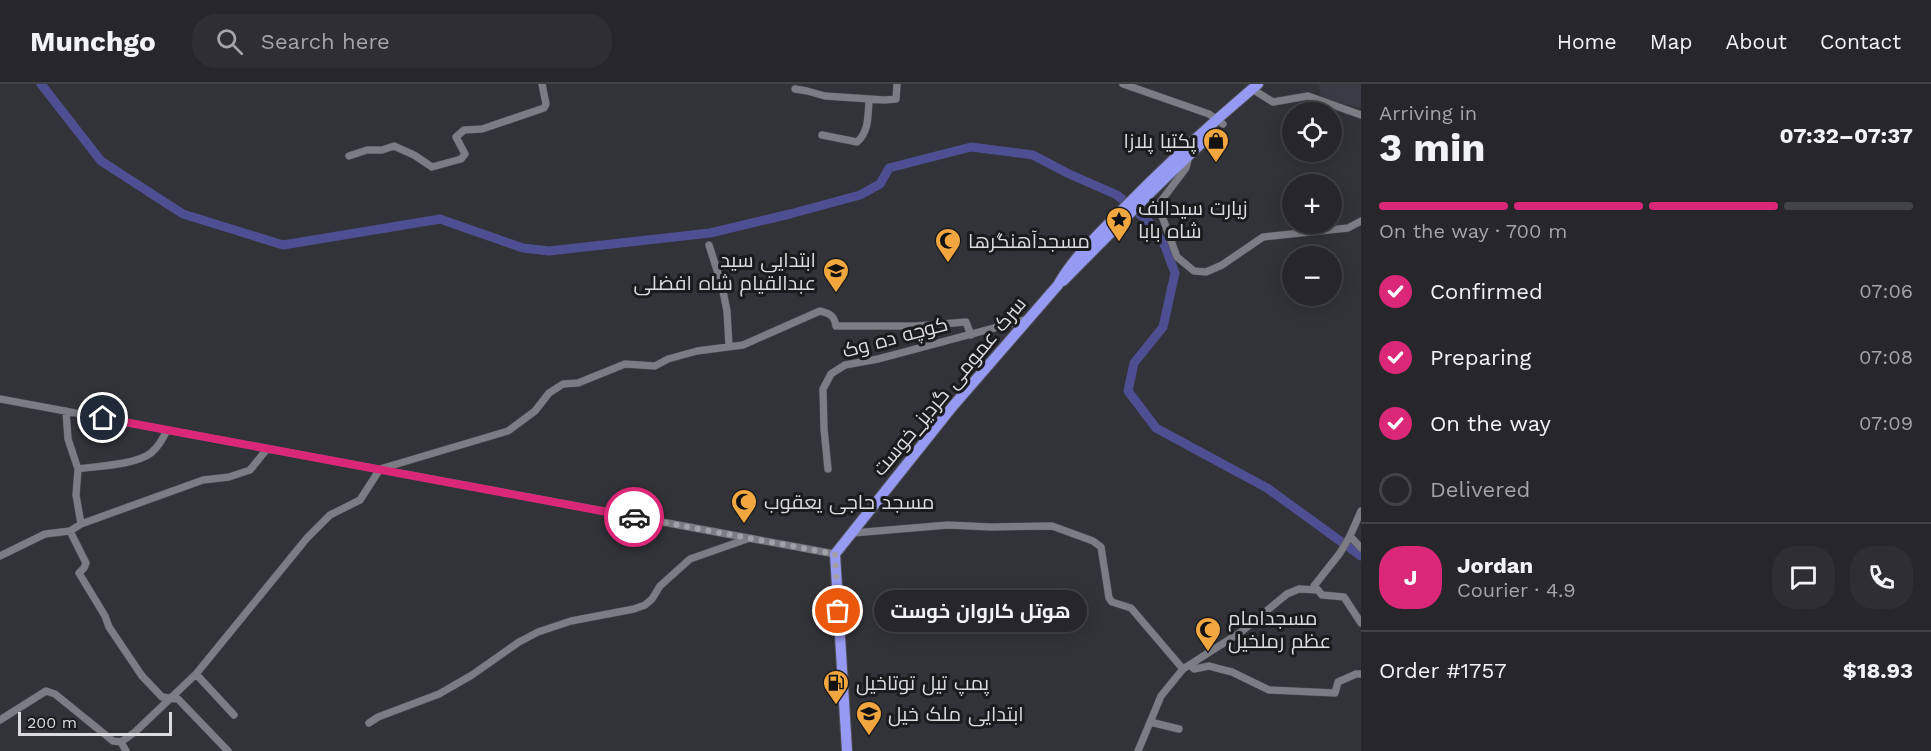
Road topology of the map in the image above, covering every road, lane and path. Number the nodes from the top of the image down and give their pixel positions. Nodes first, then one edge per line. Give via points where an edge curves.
1 (542, 84) edge
2 (897, 84) edge
3 (1123, 84) edge
4 (1268, 84) edge
5 (795, 89) dead end
6 (1256, 89) edge
7 (869, 100) junction
8 (1359, 111) edge
9 (1221, 122) junction
10 (822, 135) dead end
11 (1189, 155) junction
12 (349, 156) dead end
13 (1148, 189) junction
14 (1361, 222) edge
15 (709, 245) dead end
16 (1028, 319) junction
17 (971, 335) junction
18 (729, 346) junction
19 (0, 399) edge
20 (66, 411) junction
21 (167, 430) junction
22 (267, 448) junction
23 (380, 469) junction
24 (828, 469) dead end
25 (78, 470) junction
26 (1361, 511) edge
27 (81, 524) junction
28 (70, 531) junction
29 (853, 533) junction
30 (1350, 536) junction
31 (750, 538) junction
32 (1361, 548) edge
33 (835, 554) junction
34 (0, 556) edge
35 (1318, 591) junction
36 (1361, 623) edge
37 (1186, 667) junction
38 (196, 674) junction
39 (1361, 674) edge
40 (171, 697) junction
41 (234, 715) dead end
42 (0, 720) edge
43 (1150, 722) junction
44 (369, 723) dead end
45 (1179, 729) dead end
46 (122, 742) junction
47 (126, 751) edge
48 (228, 751) edge
49 (847, 751) edge
50 (1140, 751) edge

1 - 12 street via 544,108 458,134 465,154 461,159 432,167 394,146
2 - 7 street via 896,99
3 - 9 street via 1209,114
4 - 6 highway, سرک عمومی گردیز_خوست
5 - 7 street
6 - 8 street via 1273,102 1308,96
6 - 9 highway, سرک عمومی گردیز_خوست
7 - 10 street via 866,133 859,141
9 - 11 highway, سرک عمومی گردیز_خوست
9 - 13 highway, سرک عمومی گردیز_خوست
11 - 13 highway, سرک عمومی گردیز_خوست
11 - 14 street via 1186,168 1158,205 1177,257 1194,271 1206,272 1222,265 1263,237 1348,228
13 - 16 highway, سرک عمومی گردیز_خوست via 1067,268 1058,285
15 - 18 street via 727,311
16 - 17 street, کوچه ده وک
16 - 29 highway, سرک عمومی گردیز_خوست
17 - 18 street via 966,322 836,326 831,314 820,311 743,345
17 - 24 street, کوچه ده وک via 845,365 831,374 824,389
18 - 23 street via 697,351 655,366 625,364 563,384 508,431
19 - 20 street
20 - 21 street
20 - 25 street via 68,439
21 - 22 street
21 - 25 street via 151,453 139,459
22 - 23 street
22 - 27 street via 250,470 203,480
23 - 31 street
23 - 38 street via 360,500 330,515 307,538
25 - 27 street via 76,495
26 - 30 street
27 - 28 street
28 - 34 street via 45,534
28 - 40 street via 86,563 79,573 109,627 142,676 162,697
29 - 33 highway, سرک عمومی گردیز_خوست
29 - 37 street via 948,525 1052,526 1093,541 1101,547 1108,598 1131,608
30 - 32 street
30 - 35 street via 1314,586
31 - 33 street
31 - 44 street via 690,558 645,605 538,632 439,694
33 - 49 highway
35 - 36 street via 1344,597
35 - 37 street via 1299,589 1287,594 1240,632
37 - 39 street via 1209,666 1232,672 1269,690 1335,693 1338,682
37 - 43 street via 1161,696
38 - 40 street
38 - 41 street
40 - 46 street
40 - 48 street via 178,699
42 - 46 street via 46,691 55,694 112,741
43 - 45 street
43 - 50 street
46 - 47 street

